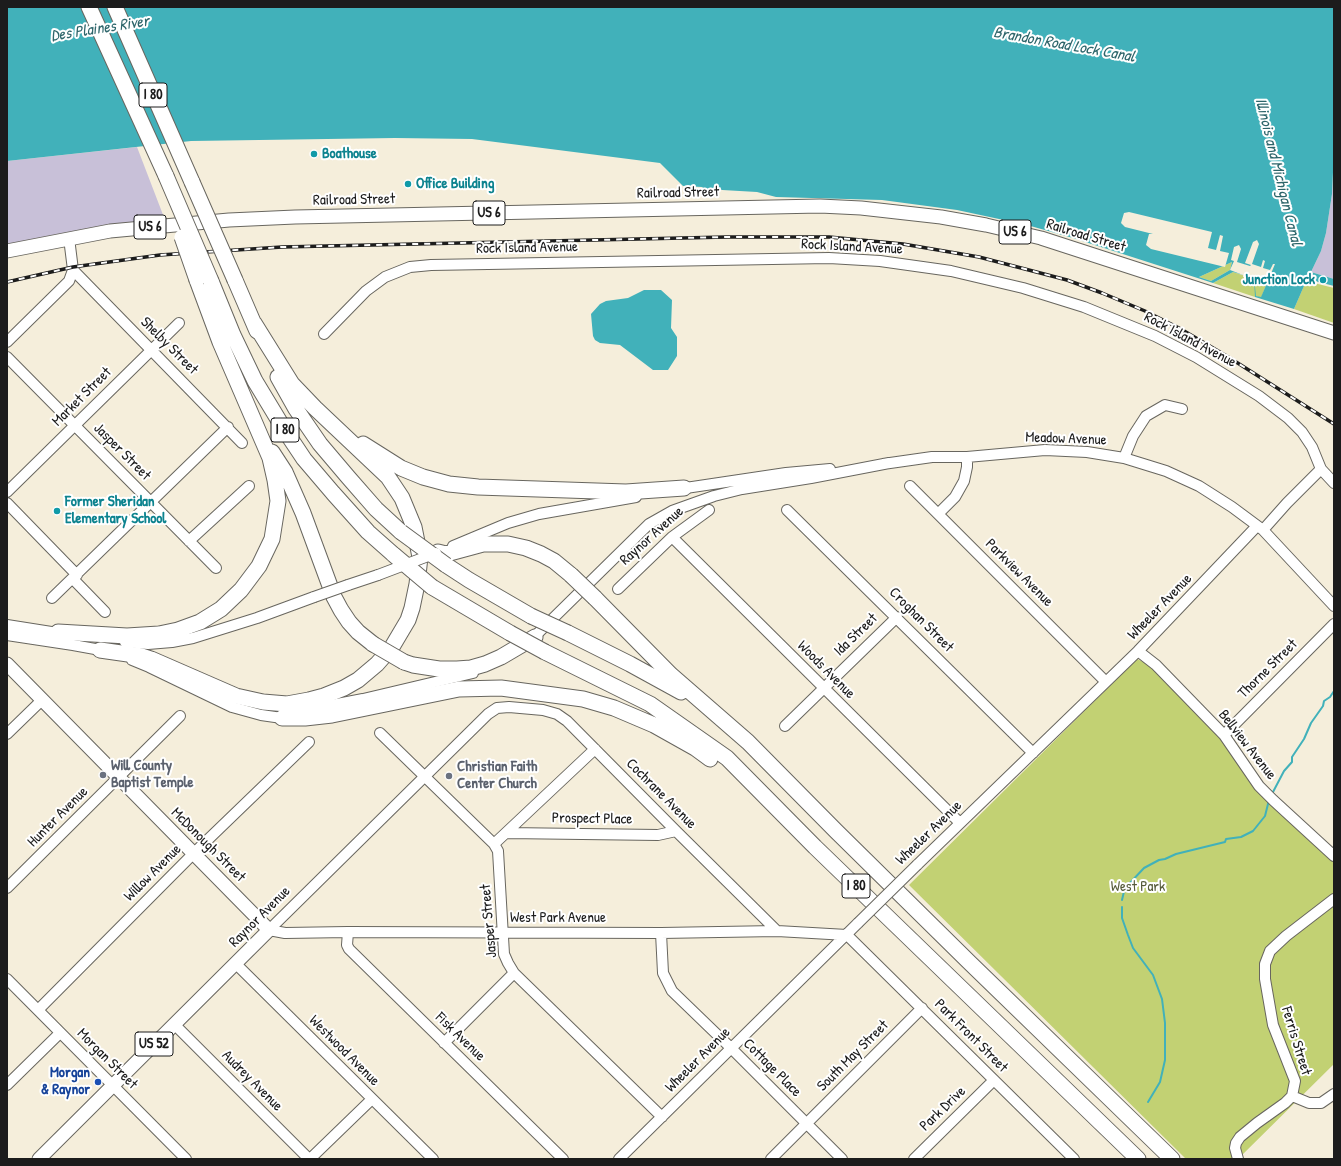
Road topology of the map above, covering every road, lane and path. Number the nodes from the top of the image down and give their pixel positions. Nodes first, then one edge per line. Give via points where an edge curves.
1 (89, 7) edge
2 (115, 7) edge
3 (69, 238) junction
4 (7, 251) edge
5 (74, 270) junction
6 (204, 281) junction
7 (254, 322) junction
8 (179, 323) dead end
9 (1334, 333) edge
10 (324, 334) dead end
11 (7, 342) edge
12 (152, 350) junction
13 (7, 357) edge
14 (315, 408) junction
15 (1182, 409) dead end
16 (75, 426) junction
17 (228, 427) junction
18 (263, 440) junction
19 (242, 443) dead end
20 (967, 456) junction
21 (1124, 458) junction
22 (889, 463) junction
23 (1321, 469) junction
24 (1334, 483) edge
25 (249, 486) dead end
26 (910, 486) dead end
27 (684, 488) junction
28 (7, 492) edge
29 (151, 502) junction
30 (7, 503) edge
31 (709, 510) dead end
32 (787, 510) dead end
33 (938, 514) junction
34 (1260, 528) junction
35 (672, 537) junction
36 (189, 541) junction
37 (438, 552) junction
38 (216, 568) dead end
39 (75, 577) junction
40 (618, 589) dead end
41 (52, 598) dead end
42 (1334, 606) edge
43 (105, 612) dead end
44 (897, 617) junction
45 (1334, 624) edge
46 (7, 626) edge
47 (58, 632) junction
48 (10, 635) edge
49 (535, 637) junction
50 (100, 650) junction
51 (1138, 652) junction
52 (7, 664) edge
53 (1106, 682) junction
54 (823, 688) junction
55 (42, 700) junction
56 (705, 705) junction
57 (509, 707) joint
58 (180, 716) dead end
59 (282, 718) junction
60 (785, 726) dead end
61 (380, 733) dead end
62 (7, 734) edge
63 (1224, 735) junction
64 (309, 742) dead end
65 (595, 749) junction
66 (1033, 753) junction
67 (119, 777) junction
68 (424, 777) junction
69 (960, 823) junction
70 (676, 832) junction
71 (507, 833) junction
72 (494, 844) junction
73 (815, 847) junction
74 (194, 853) junction
75 (1334, 856) edge
76 (7, 888) edge
77 (1334, 899) edge
78 (269, 930) junction
79 (777, 931) junction
80 (348, 932) junction
81 (504, 933) junction
82 (661, 933) junction
83 (847, 935) junction
84 (235, 963) junction
85 (514, 973) junction
86 (7, 979) edge
87 (922, 1008) junction
88 (38, 1010) junction
89 (174, 1024) junction
90 (60, 1033) junction
91 (444, 1043) junction
92 (731, 1048) junction
93 (994, 1080) junction
94 (7, 1085) edge
95 (113, 1086) junction
96 (1334, 1094) edge
97 (1292, 1096) junction
98 (372, 1099) junction
99 (662, 1117) junction
100 (807, 1124) junction
101 (180, 1157) edge
102 (39, 1159) edge
103 (310, 1159) edge
104 (433, 1159) edge
105 (563, 1159) edge
106 (619, 1159) edge
107 (770, 1159) edge
108 (842, 1159) edge
109 (914, 1159) edge
110 (1074, 1159) edge
111 (1138, 1159) edge
112 (1172, 1159) edge
113 (1238, 1159) edge

1 - 6 highway, I 80, bridge via 166,176 170,203
2 - 7 highway, I 80, bridge
3 - 4 main road, Railroad Street / US 6
3 - 5 street
3 - 9 main road, Railroad Street / US 6 via 131,229 295,217 820,206 861,208 941,217 1042,238
5 - 11 street via 69,281
5 - 12 street, Shelby Street
6 - 18 highway via 220,342
6 - 73 highway, I 80, bridge via 255,381 292,441 304,459 368,532 432,587 545,652 650,704 727,758
7 - 14 highway via 292,384
7 - 56 highway, I 80, bridge via 276,374 320,444 376,509 401,532 469,580 531,616 630,664
8 - 12 street, Market Street
10 - 23 street, Rock Island Avenue via 366,291 385,277 410,267 829,258 880,261 951,271 1023,288 1084,307 1155,336 1196,357 1259,396 1288,418 1312,447
12 - 16 street, Market Street
12 - 17 street, Shelby Street
13 - 16 street, Jasper Street
14 - 27 highway via 370,449 401,468 449,484 626,492
14 - 50 highway via 388,478 402,498 414,526 420,557 412,608 400,635 382,658 367,673 344,688 324,696 286,704 236,696 151,659
15 - 21 street via 1166,405 1146,416 1133,436
16 - 28 street, Market Street
16 - 29 street, Jasper Street
17 - 19 street, Shelby Street
17 - 29 street
18 - 47 highway via 270,458 278,501 272,539 259,566 241,590 221,609 200,622 158,634 127,636
18 - 49 highway, bridge via 285,472 341,610 358,632 373,644 413,665 457,669 485,664
20 - 21 street, Meadow Avenue via 1045,450 1087,452
20 - 22 street, Meadow Avenue via 932,457
20 - 33 street via 964,481 955,497
21 - 34 street, Meadow Avenue via 1166,471 1199,486
22 - 27 street via 786,473
22 - 49 street via 742,488 672,511 649,524
23 - 24 street, Rock Island Avenue
23 - 34 street, Wheeler Avenue
25 - 36 street
26 - 33 street, Parkview Avenue
27 - 37 street via 539,514 508,523
29 - 36 street, Jasper Street
29 - 39 street
30 - 39 street
31 - 35 street, Raynor Avenue
32 - 44 street, Croghan Street
33 - 53 street, Parkview Avenue
34 - 42 street, Meadow Avenue
34 - 51 street, Wheeler Avenue
35 - 40 street, Raynor Avenue
35 - 54 street, Woods Avenue
36 - 38 street, Jasper Street
37 - 47 street, bridge via 214,633 172,642 148,644 105,641
37 - 56 highway, bridge via 446,554 483,544 508,544 526,548 554,561
39 - 41 street
39 - 43 street
44 - 54 street, Ida Street
44 - 66 street, Croghan Street
45 - 63 street, Thorne Street
46 - 47 street
48 - 50 street
49 - 59 street via 517,651 485,669
50 - 59 street via 149,666 232,707
51 - 53 street, Wheeler Avenue
51 - 63 street, Bellview Avenue via 1156,665
52 - 55 main road, McDonough Street
53 - 66 street, Wheeler Avenue
54 - 60 street, Ida Street
54 - 69 street, Woods Avenue
55 - 62 street
55 - 67 main road, McDonough Street
56 - 112 highway, I 80 via 748,742
57 - 65 street, Cochrane Avenue via 543,710 556,714 567,721
57 - 68 street, Raynor Avenue via 497,708 488,714
58 - 67 street, Hunter Avenue
59 - 73 highway via 332,715 460,689 501,688 583,699 614,708 654,725 695,748 734,776
61 - 68 street
63 - 75 street, Bellview Avenue via 1259,786
64 - 74 street, Willow Avenue
65 - 70 street, Cochrane Avenue
65 - 71 street
66 - 69 street, Wheeler Avenue
67 - 74 main road, McDonough Street
67 - 76 street, Hunter Avenue
68 - 72 street
68 - 78 street, Raynor Avenue
69 - 83 street, Wheeler Avenue, bridge
70 - 71 street, Prospect Place via 658,835
70 - 79 street, Cochrane Avenue
71 - 72 street
72 - 81 street, Jasper Street via 498,851
73 - 111 highway, I 80
74 - 78 main road, McDonough Street
74 - 88 street, Willow Avenue
77 - 97 street, Ferris Street via 1270,951 1265,964 1264,980 1273,1025 1295,1081
78 - 80 street, West Park Avenue via 285,933
78 - 84 main road, Raynor Avenue / US 52
79 - 82 street, West Park Avenue
79 - 83 street, West Park Avenue
80 - 81 street, West Park Avenue
80 - 91 street, Fisk Avenue via 349,949
81 - 82 street, West Park Avenue
81 - 85 street, Jasper Street via 504,954
82 - 92 street, Cottage Place via 663,973 672,991
83 - 87 street, Park Front Street
83 - 92 street, Wheeler Avenue
84 - 89 main road, Raynor Avenue / US 52
84 - 98 street, Westwood Avenue
85 - 91 street
85 - 99 street, Jasper Street
86 - 88 street, Morgan Street
87 - 93 street, Park Front Street
87 - 100 street, South May Street
88 - 90 street, Morgan Street
89 - 95 main road, Raynor Avenue / US 52
89 - 103 street, Audrey Avenue
90 - 94 street
90 - 95 street, Morgan Street
91 - 105 street, Fisk Avenue
92 - 99 street, Wheeler Avenue
92 - 100 street, Cottage Place
93 - 109 street, Park Drive
93 - 110 street, Park Front Street
95 - 101 street, Morgan Street
95 - 102 main road, Raynor Avenue / US 52
96 - 97 street via 1321,1103 1309,1103
97 - 113 street, Ferris Street via 1240,1137 1235,1148
98 - 103 street
98 - 104 street, Westwood Avenue
99 - 106 street, Wheeler Avenue
100 - 107 street, South May Street
100 - 108 street, Cottage Place

